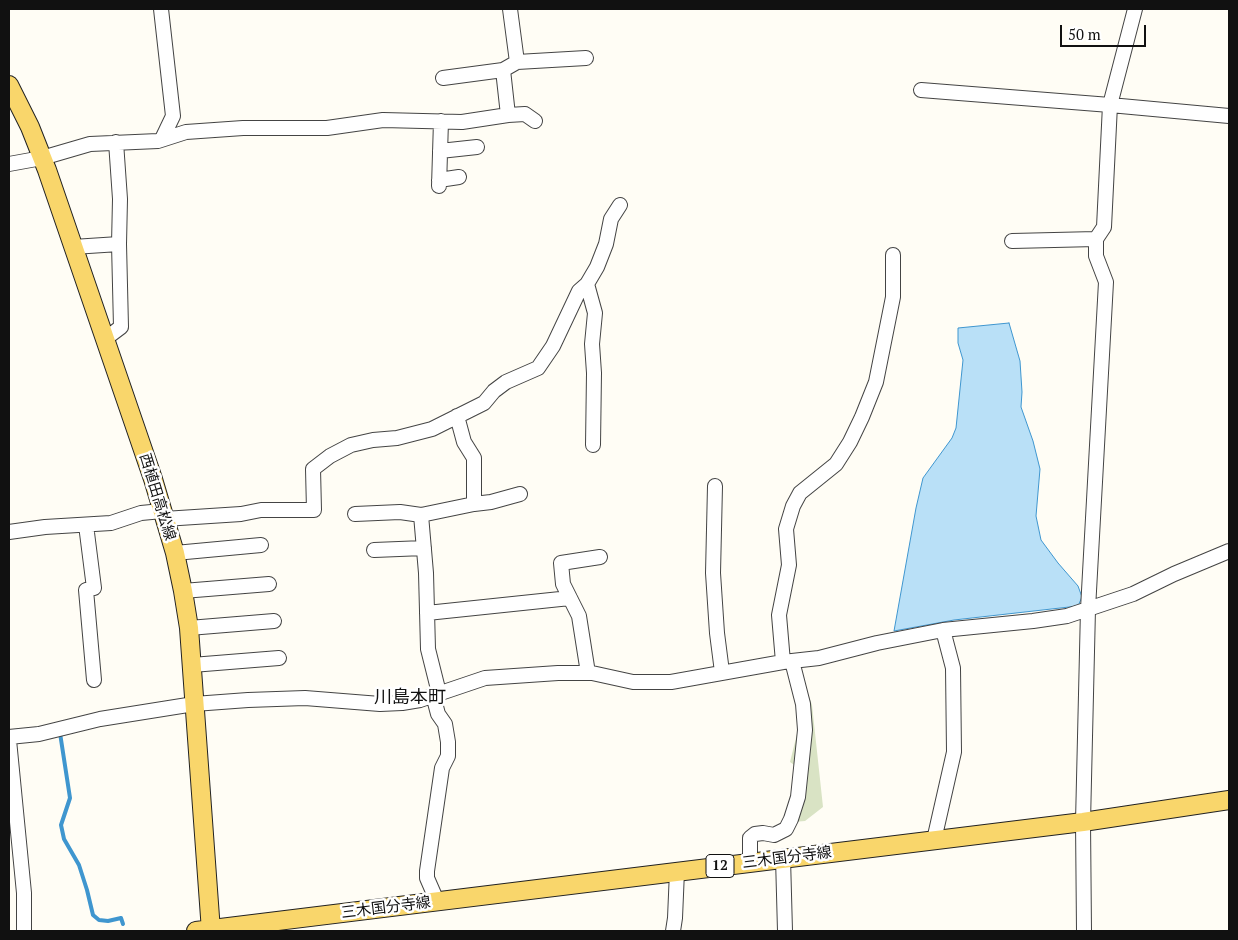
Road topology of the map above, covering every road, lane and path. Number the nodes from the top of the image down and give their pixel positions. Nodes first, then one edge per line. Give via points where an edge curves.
1 (161, 9) edge
2 (510, 9) edge
3 (1135, 9) edge
4 (586, 58) dead end
5 (517, 62) junction
6 (503, 70) junction
7 (443, 78) dead end
8 (9, 85) edge
9 (921, 90) dead end
10 (1110, 105) junction
11 (508, 115) junction
12 (173, 116) junction
13 (1229, 116) edge
14 (535, 120) dead end
15 (441, 121) junction
16 (186, 132) junction
17 (162, 139) junction
18 (116, 142) junction
19 (477, 147) dead end
20 (440, 151) junction
21 (42, 158) junction
22 (9, 164) edge
23 (459, 177) dead end
24 (620, 206) dead end
25 (1096, 239) junction
26 (1012, 241) dead end
27 (119, 244) junction
28 (73, 247) junction
29 (893, 255) dead end
30 (587, 284) junction
31 (105, 339) junction
32 (457, 416) junction
33 (593, 445) dead end
34 (715, 486) dead end
35 (520, 494) dead end
36 (474, 504) junction
37 (355, 514) dead end
38 (163, 515) junction
39 (421, 515) junction
40 (86, 525) junction
41 (9, 532) edge
42 (261, 545) dead end
43 (424, 548) junction
44 (374, 550) dead end
45 (1229, 551) edge
46 (175, 553) junction
47 (600, 557) dead end
48 (269, 584) dead end
49 (183, 590) junction
50 (570, 598) junction
51 (1088, 609) junction
52 (427, 613) junction
53 (274, 621) dead end
54 (189, 628) junction
55 (944, 630) junction
56 (279, 658) dead end
57 (788, 662) junction
58 (192, 665) junction
59 (722, 672) junction
60 (588, 673) junction
61 (94, 680) dead end
62 (436, 694) junction
63 (194, 704) junction
64 (9, 739) edge
65 (1229, 800) edge
66 (1083, 822) junction
67 (934, 840) junction
68 (783, 858) junction
69 (750, 862) junction
70 (677, 871) junction
71 (438, 901) junction
72 (24, 931) edge
73 (206, 931) edge
74 (673, 931) edge
75 (785, 931) edge
76 (1084, 931) edge

1 - 12 street
2 - 5 street
3 - 10 street
4 - 5 street
5 - 6 street
6 - 7 street
6 - 11 street
8 - 21 main road, 西植田高松線
9 - 10 street
10 - 13 street
10 - 25 street via 1104,227
11 - 14 street via 525,114
11 - 15 street via 462,122
12 - 16 street
12 - 17 street
15 - 16 street via 383,120 327,128
15 - 20 street
16 - 17 street
17 - 18 street
18 - 21 street via 90,144
18 - 27 street
19 - 20 street
20 - 23 street via 439,183
21 - 22 street
21 - 28 main road, 西植田高松線
24 - 30 street via 612,219 597,267
25 - 26 street
25 - 51 street via 1096,256 1106,282
27 - 28 street
27 - 31 street via 121,327
28 - 31 main road, 西植田高松線
29 - 57 street via 893,297 876,382 866,408 836,464 800,493 786,529 789,566 779,615
30 - 32 street via 579,291 554,346 538,368 506,382 484,403
30 - 33 street via 595,313 592,344
31 - 38 main road, 西植田高松線
32 - 36 street via 464,442 474,458
32 - 38 street via 432,429 351,445 330,456 313,469 314,510
34 - 59 street via 713,573
35 - 36 street
36 - 39 street
37 - 39 street via 400,512
38 - 40 street via 141,513 110,523
38 - 46 main road, 西植田高松線
39 - 43 street
40 - 41 street
40 - 61 street via 94,588 86,590
42 - 46 street
43 - 44 street
43 - 52 street
45 - 51 street via 1134,594
46 - 49 main road, 西植田高松線
47 - 50 street via 561,563 562,584
48 - 49 street
49 - 54 main road, 西植田高松線
50 - 52 street
50 - 60 street via 579,616
51 - 55 street via 1033,621
51 - 66 street
52 - 62 street via 428,649
53 - 54 street
54 - 58 main road, 西植田高松線
55 - 57 street
55 - 67 street via 952,668 954,752
56 - 58 street
57 - 59 street
57 - 69 street via 803,704 805,730 798,797 786,830 774,835 755,834 750,838
58 - 63 main road, 西植田高松線
59 - 60 street via 670,682 633,682
60 - 62 street via 485,678
62 - 63 street via 402,704 305,698
62 - 71 street via 438,714 445,724 448,742 427,871
63 - 64 street via 100,719
63 - 73 main road, 西植田高松線
64 - 72 street via 24,893
65 - 66 main road, 三木国分寺線 / 12
66 - 67 main road, 三木国分寺線 / 12
66 - 76 street
67 - 68 main road, 三木国分寺線 / 12
68 - 69 main road, 三木国分寺線 / 12
68 - 75 street
69 - 70 main road, 三木国分寺線 / 12
70 - 71 main road, 三木国分寺線 / 12
70 - 74 street
71 - 73 main road, 三木国分寺線 / 12

